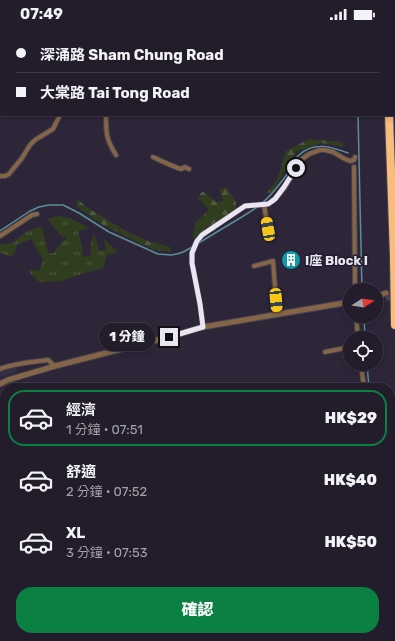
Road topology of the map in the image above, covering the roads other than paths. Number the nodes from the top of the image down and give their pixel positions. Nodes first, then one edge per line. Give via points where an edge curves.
1 (60, 116) edge
2 (106, 116) edge
3 (389, 116) edge
4 (116, 155) dead end
5 (153, 157) dead end
6 (355, 157) dead end
7 (354, 167) dead end
8 (190, 169) dead end
9 (0, 176) edge
10 (266, 205) junction
11 (37, 214) dead end
12 (268, 229) dead end
13 (0, 236) edge
14 (254, 266) dead end
15 (355, 283) edge
16 (383, 296) edge
17 (386, 296) tunnel mouth
18 (343, 303) edge
19 (277, 314) junction
20 (395, 325) edge
21 (203, 327) junction
22 (343, 348) edge
23 (325, 352) dead end
24 (55, 366) junction
25 (0, 369) edge
26 (362, 371) edge
27 (2, 383) edge
28 (363, 383) edge

1 - 9 street via 54,129 35,140 9,174
2 - 4 street via 109,144
3 - 20 highway
5 - 8 street via 174,167
6 - 10 street via 350,161 325,150 309,154 302,159 275,199
7 - 15 street
10 - 12 street
10 - 21 street via 245,206 197,241 192,253 192,263
11 - 13 street
14 - 19 street via 273,261
16 - 17 street
18 - 19 street
19 - 21 street
21 - 24 street
22 - 23 street
24 - 25 street via 48,360
24 - 27 street
26 - 28 street

